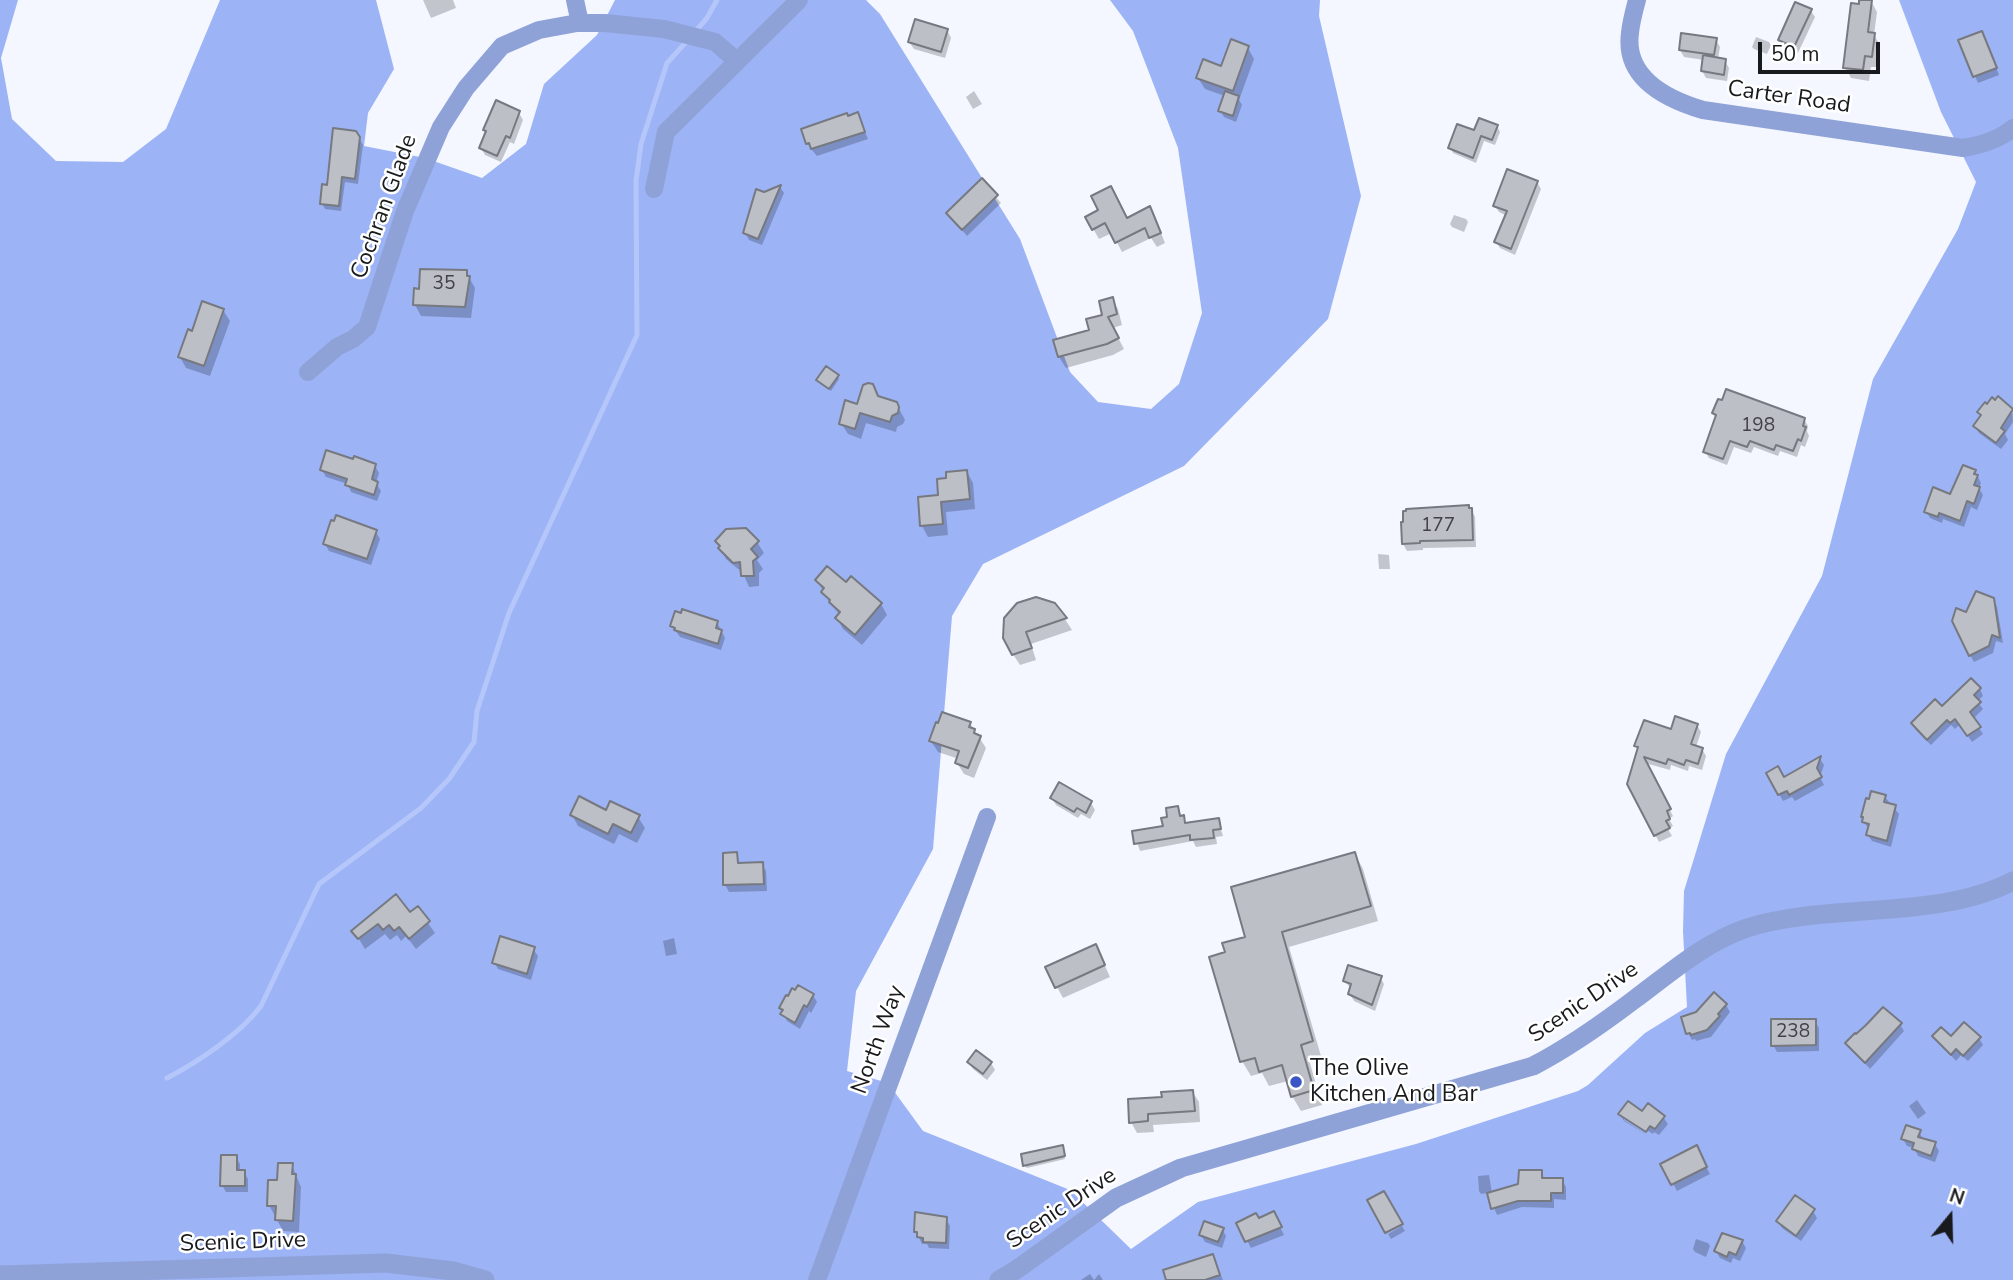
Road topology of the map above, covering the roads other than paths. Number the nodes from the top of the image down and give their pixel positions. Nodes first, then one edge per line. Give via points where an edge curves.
1 (575, 0) edge
2 (799, 0) edge
3 (1637, 0) edge
4 (580, 23) junction
5 (737, 61) junction
6 (2013, 128) edge
7 (654, 189) dead end
8 (308, 372) dead end
9 (987, 817) dead end
10 (2013, 881) edge
11 (0, 1275) edge
12 (485, 1280) edge
13 (817, 1280) edge
14 (999, 1280) edge

1 - 4 street
2 - 5 street
3 - 6 street, Carter Road via 1629,34 1635,67 1648,85 1681,103 1963,148 1980,145
4 - 5 street, Cochran Glade via 664,29 715,42
4 - 8 street, Cochran Glade via 539,30 502,47 466,88 441,127 405,211 367,327
5 - 7 street via 666,132
9 - 13 street, North Way
10 - 14 street, Scenic Drive via 1996,890 1944,901 1769,922 1745,929 1718,941 1573,1045 1533,1066 1181,1168 1116,1198
11 - 12 street, Scenic Drive via 386,1263

